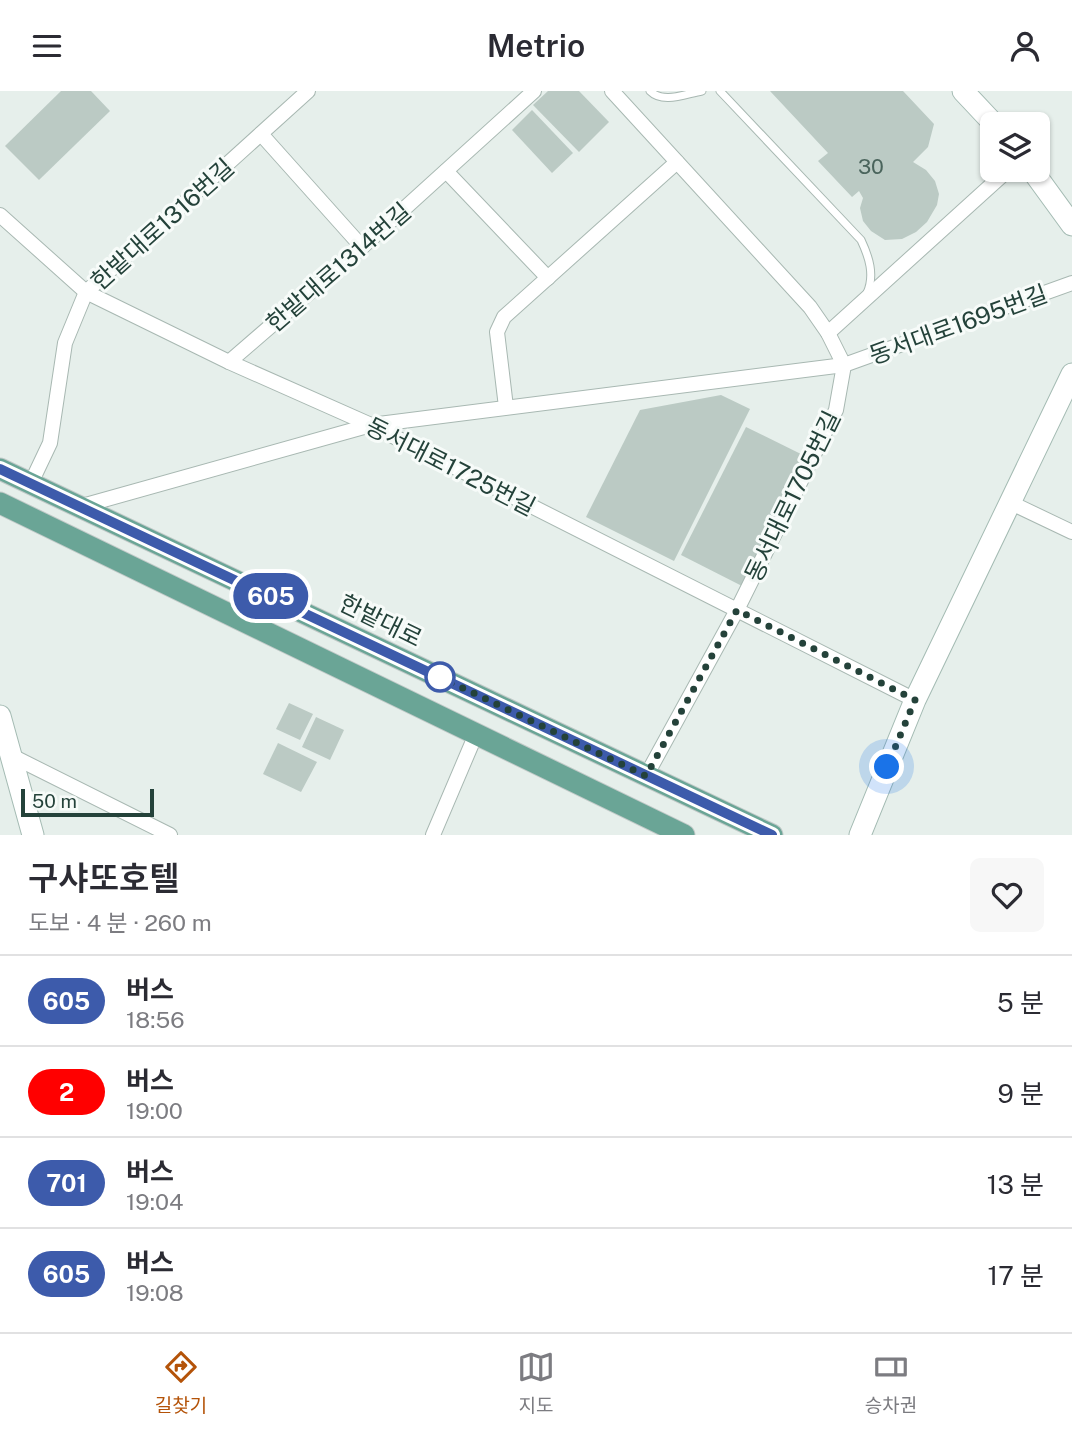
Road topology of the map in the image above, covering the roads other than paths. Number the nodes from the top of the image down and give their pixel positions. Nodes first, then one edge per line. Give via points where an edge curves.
1 (308, 91) edge
2 (534, 91) edge
3 (612, 91) edge
4 (650, 91) edge
5 (702, 91) edge
6 (720, 91) edge
7 (964, 91) edge
8 (983, 112) edge
9 (261, 134) junction
10 (677, 162) junction
11 (446, 171) junction
12 (995, 182) edge
13 (1041, 182) edge
14 (0, 215) edge
15 (1072, 225) edge
16 (362, 247) junction
17 (548, 278) junction
18 (1072, 283) edge
19 (86, 292) junction
20 (854, 310) junction
21 (828, 333) junction
22 (229, 362) junction
23 (844, 365) junction
24 (1072, 374) edge
25 (506, 407) junction
26 (371, 425) junction
27 (0, 469) edge
28 (31, 483) junction
29 (1009, 502) junction
30 (0, 503) edge
31 (82, 506) junction
32 (1072, 533) edge
33 (737, 610) junction
34 (915, 700) junction
35 (0, 716) edge
36 (476, 734) junction
37 (10, 755) junction
38 (646, 776) junction
39 (33, 835) edge
40 (170, 835) edge
41 (433, 835) edge
42 (684, 835) edge
43 (772, 835) edge
44 (860, 835) edge

1 - 9 street, 한밭대로1316번길
2 - 11 street, 한밭대로1314번길
3 - 10 street
4 - 5 lane via 664,98
6 - 20 lane via 861,240 870,263 870,285
7 - 8 street
9 - 16 street
9 - 19 street, 한밭대로1316번길
10 - 17 street
10 - 21 street via 810,307
11 - 16 street, 한밭대로1314번길
11 - 17 street
12 - 20 street
13 - 15 street
14 - 19 street, 동서대로1725번길
16 - 22 street, 한밭대로1314번길
17 - 25 street via 500,325
18 - 23 street, 동서대로1695번길
19 - 22 street, 동서대로1725번길
19 - 28 street, 한밭대로1316번길 via 65,343 50,443
20 - 21 street
21 - 23 street
22 - 26 street, 동서대로1725번길
23 - 25 street
23 - 33 street, 동서대로1705번길 via 836,410
24 - 29 street
25 - 26 street
26 - 31 street
26 - 33 street, 동서대로1725번길
27 - 28 main road, 한밭대로
28 - 31 main road, 한밭대로
29 - 32 street
29 - 34 street
30 - 36 main road
31 - 38 main road, 한밭대로
33 - 34 street, 동서대로1725번길
33 - 38 street, 동서대로1705번길
34 - 44 street
35 - 37 street
36 - 41 street
36 - 42 main road
37 - 39 street
37 - 40 street
38 - 43 main road, 한밭대로

